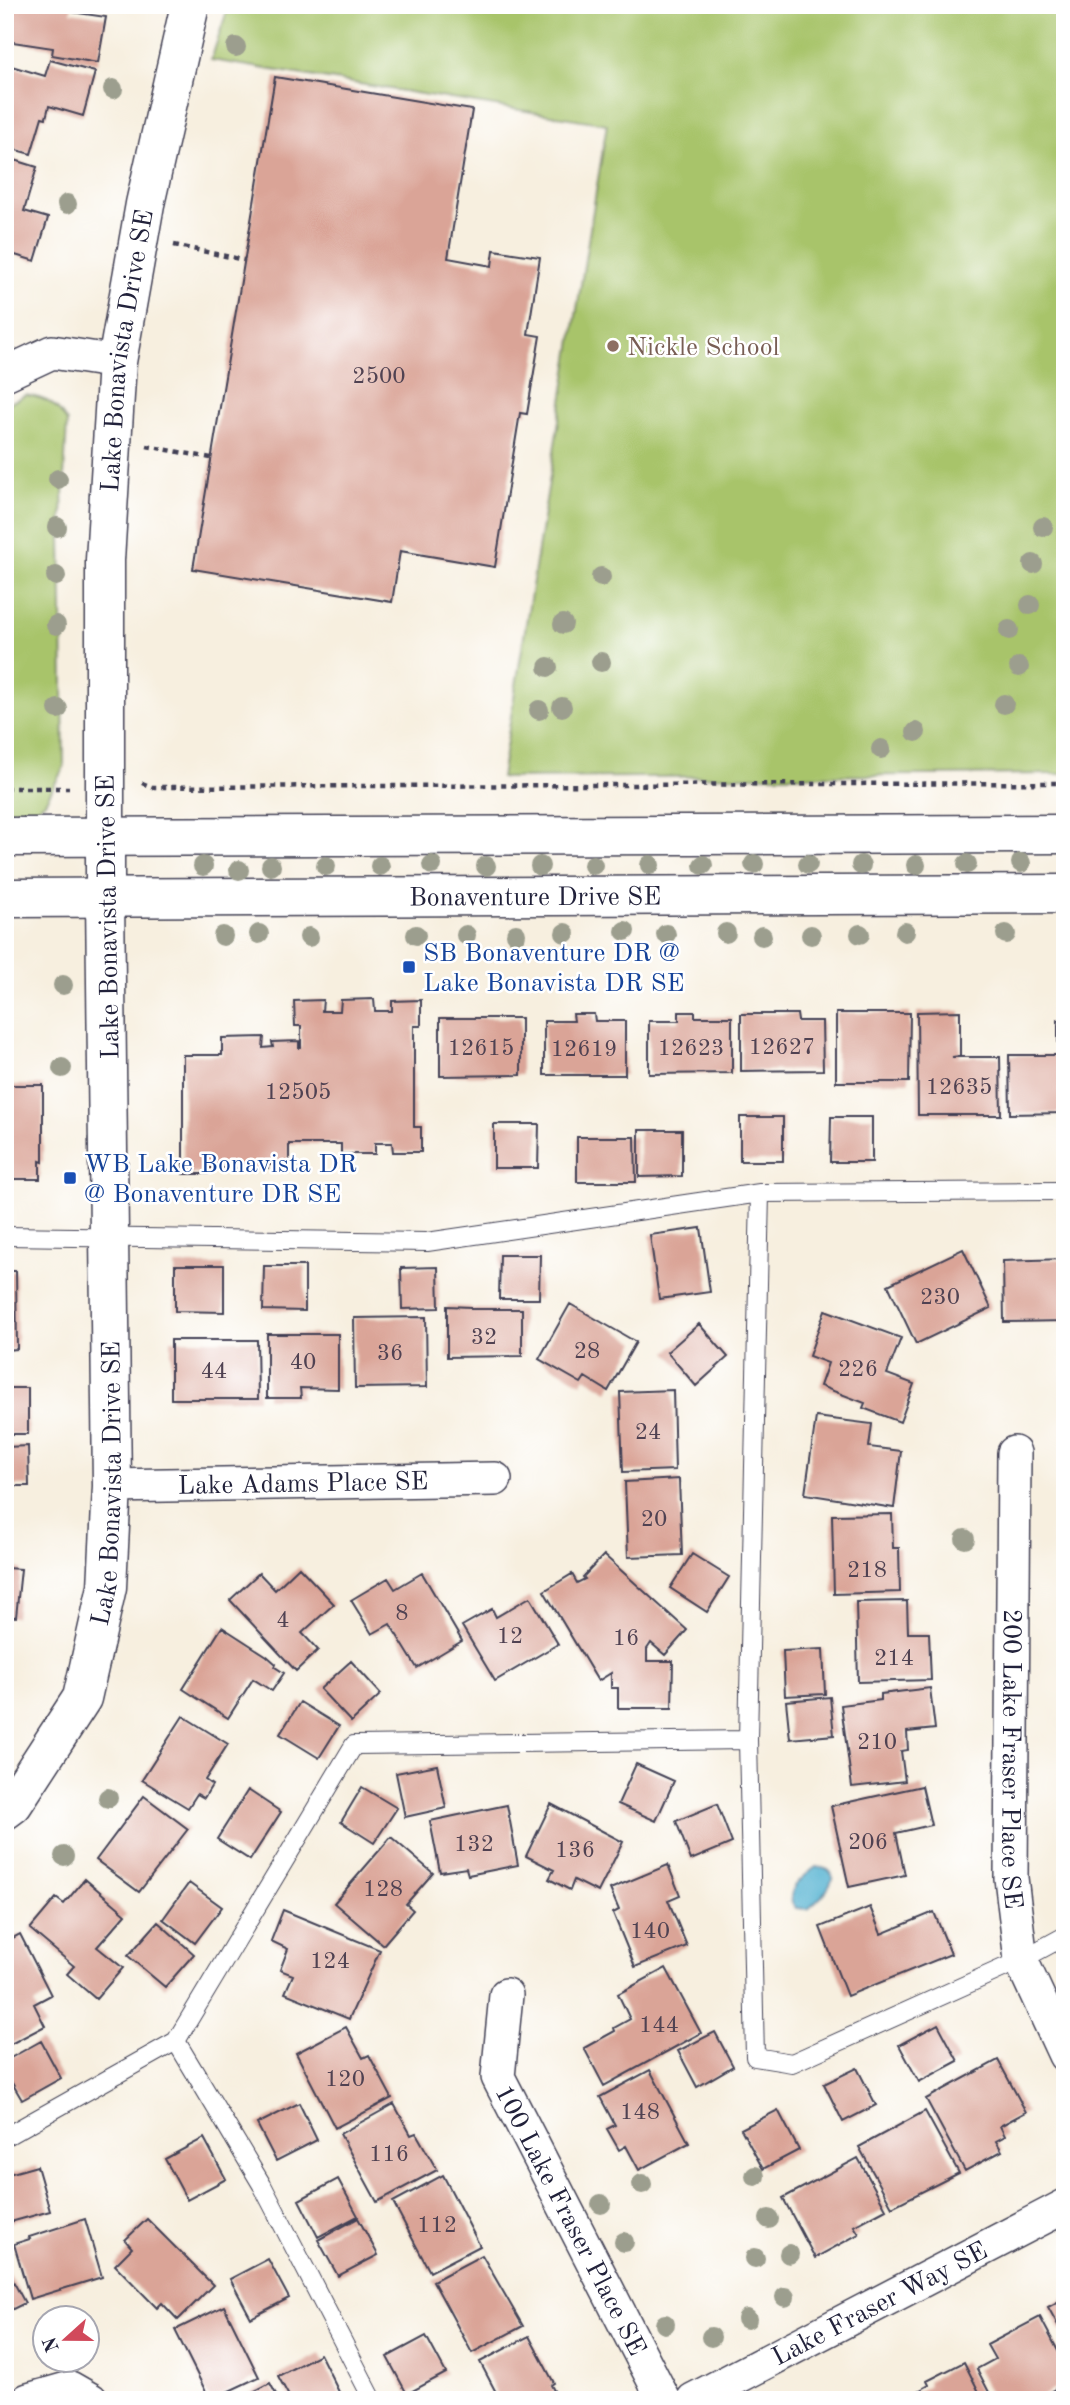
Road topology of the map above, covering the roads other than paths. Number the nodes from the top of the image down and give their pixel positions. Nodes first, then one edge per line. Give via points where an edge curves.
1 (190, 5) edge
2 (117, 362) junction
3 (5, 374) edge
4 (1065, 834) edge
5 (5, 837) edge
6 (106, 837) junction
7 (1065, 894) edge
8 (5, 898) edge
9 (105, 898) junction
10 (1065, 1191) edge
11 (760, 1192) junction
12 (5, 1236) edge
13 (110, 1236) junction
14 (1014, 1453) dead end
15 (495, 1479) dead end
16 (112, 1486) junction
17 (748, 1740) junction
18 (5, 1810) edge
19 (1065, 1936) edge
20 (1021, 1960) junction
21 (506, 1995) dead end
22 (176, 2041) junction
23 (1065, 2055) edge
24 (5, 2137) edge
25 (1065, 2206) edge
26 (28, 2400) edge
27 (91, 2400) edge
28 (373, 2400) edge
29 (664, 2400) edge
30 (693, 2400) edge

1 - 2 street, Lake Bonavista Drive SE via 145,204
2 - 3 street via 52,352
2 - 6 street, Lake Bonavista Drive SE via 105,560
4 - 6 street
5 - 6 street
6 - 9 street, Lake Bonavista Drive SE
7 - 9 street, Bonaventure Drive SE
8 - 9 street, Bonaventure Drive SE
9 - 13 street, Lake Bonavista Drive SE
10 - 11 lane
11 - 13 lane via 427,1242
11 - 17 lane
12 - 13 lane
13 - 16 street, Lake Bonavista Drive SE
14 - 20 street, 200 Lake Fraser Place SE via 1011,1878
15 - 16 street, Lake Adams Place SE
16 - 18 street, Lake Bonavista Drive SE via 107,1587 82,1698
17 - 20 lane via 755,2057 792,2063
17 - 22 lane via 354,1745
19 - 20 lane
20 - 23 street, 200 Lake Fraser Place SE
21 - 29 street, 100 Lake Fraser Place SE via 498,2077
22 - 24 lane
22 - 28 lane via 262,2185
25 - 30 street, Lake Fraser Way SE
26 - 27 street via 70,2388

